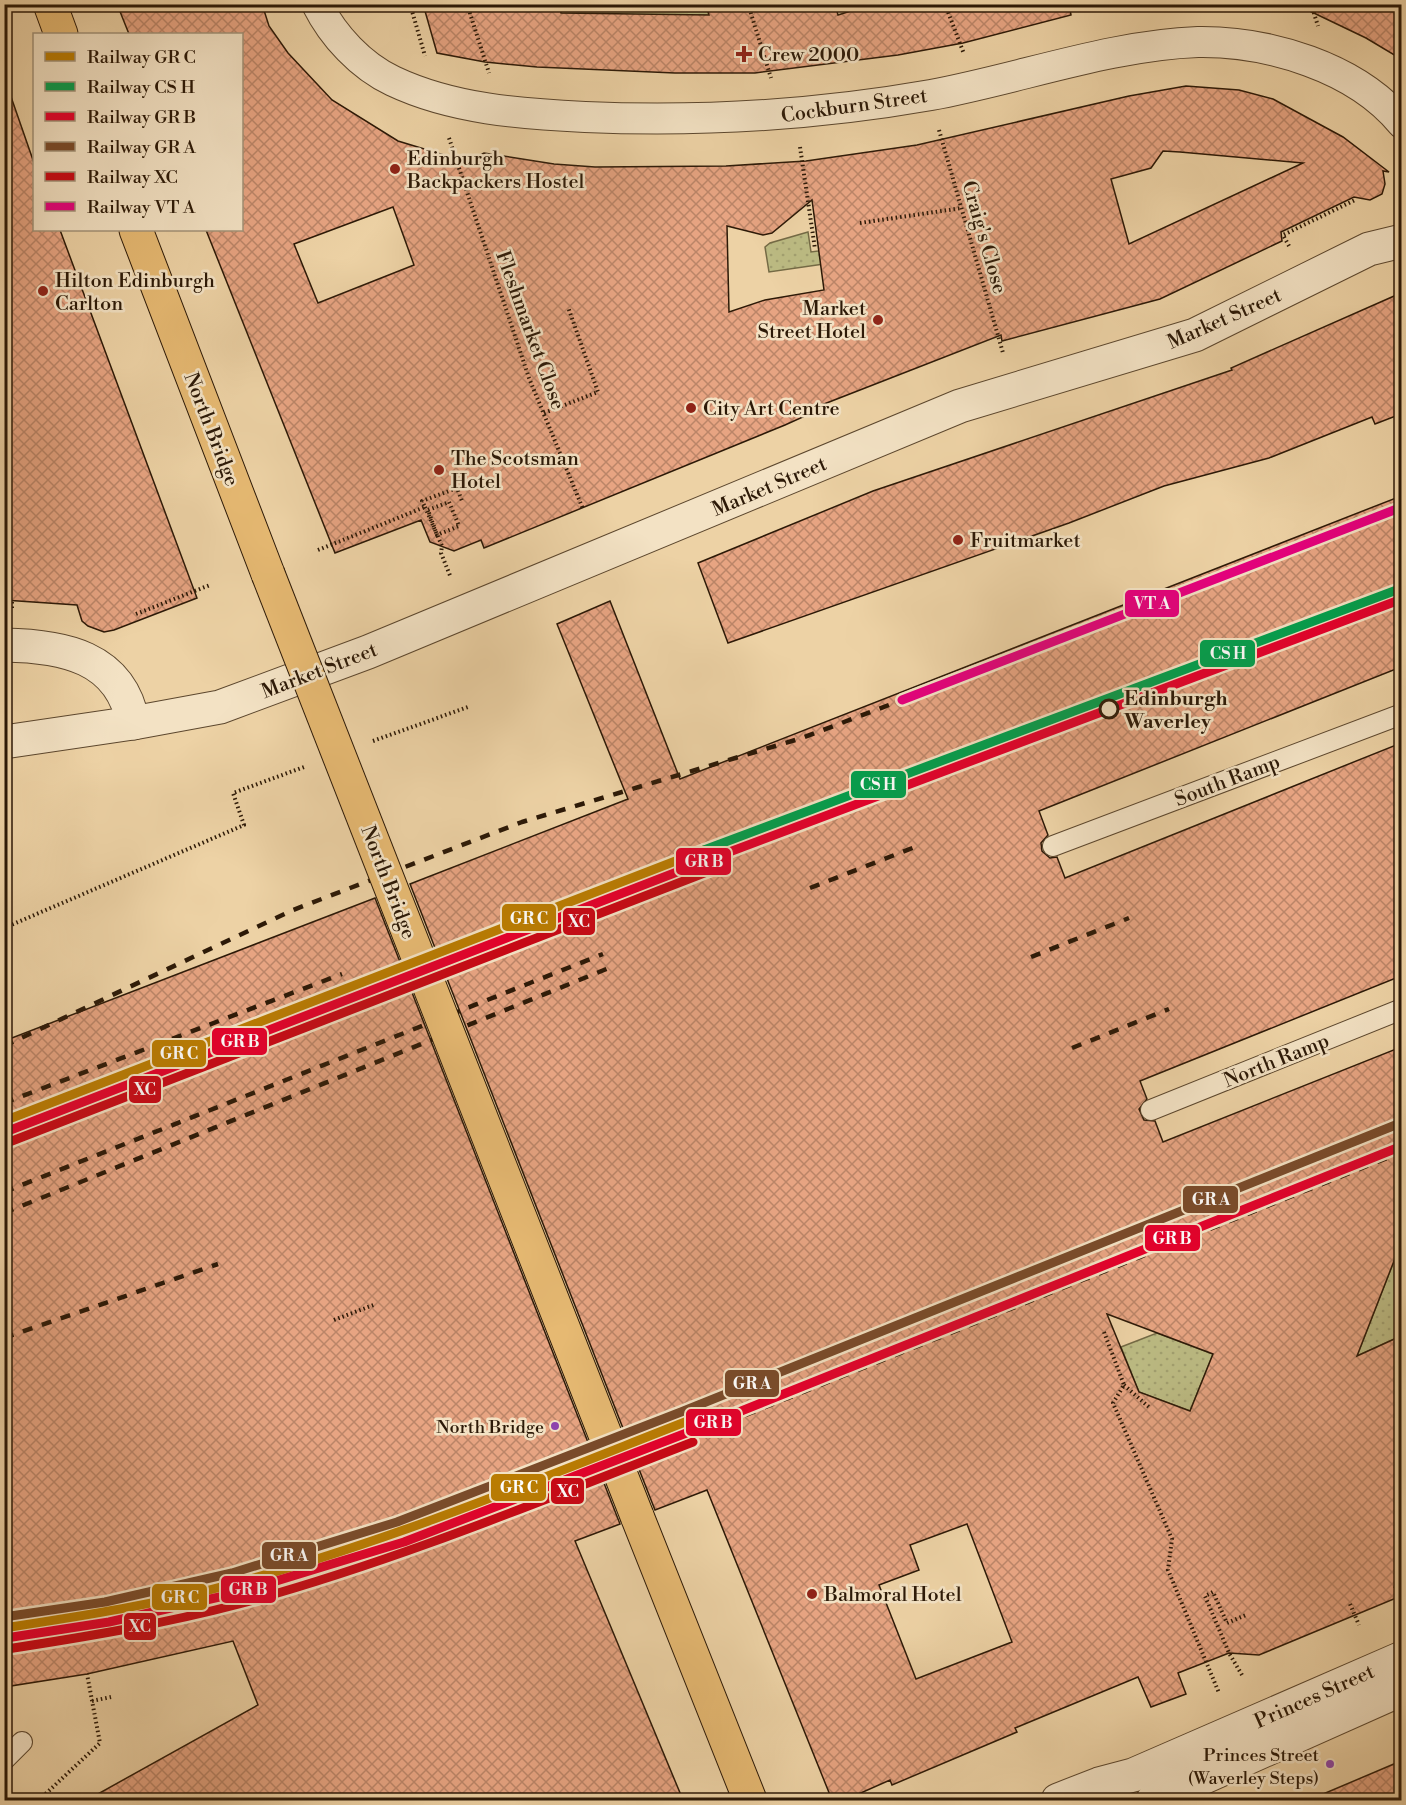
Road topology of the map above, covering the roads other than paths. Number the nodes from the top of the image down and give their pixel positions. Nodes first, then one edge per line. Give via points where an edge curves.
1 (50, 4) edge
2 (316, 4) edge
3 (62, 33) edge
4 (1401, 123) edge
5 (136, 231) edge
6 (1401, 241) edge
7 (4, 645) edge
8 (1401, 714) edge
9 (133, 723) junction
10 (4, 742) edge
11 (1053, 846) dead end
12 (1401, 1009) edge
13 (1151, 1110) dead end
14 (1401, 1658) edge
15 (1401, 1689) edge
16 (22, 1742) dead end
17 (4, 1760) edge
18 (750, 1800) edge
19 (1058, 1800) edge
20 (1153, 1800) edge

1 - 3 main road
2 - 4 street, Cockburn Street via 340,39 393,81 436,97 502,110 621,118 788,114 932,94 1140,47 1201,42 1268,50 1325,68 1378,98
5 - 18 main road, North Bridge, bridge
6 - 9 street, Market Street via 1370,249 1195,335 950,410 358,656 220,707
7 - 9 street via 61,650 99,665 123,690
8 - 11 lane, South Ramp
9 - 10 street, Market Street
12 - 13 lane, North Ramp
14 - 19 street, Princes Street via 1133,1775
15 - 20 street, Princes Street
16 - 17 lane

